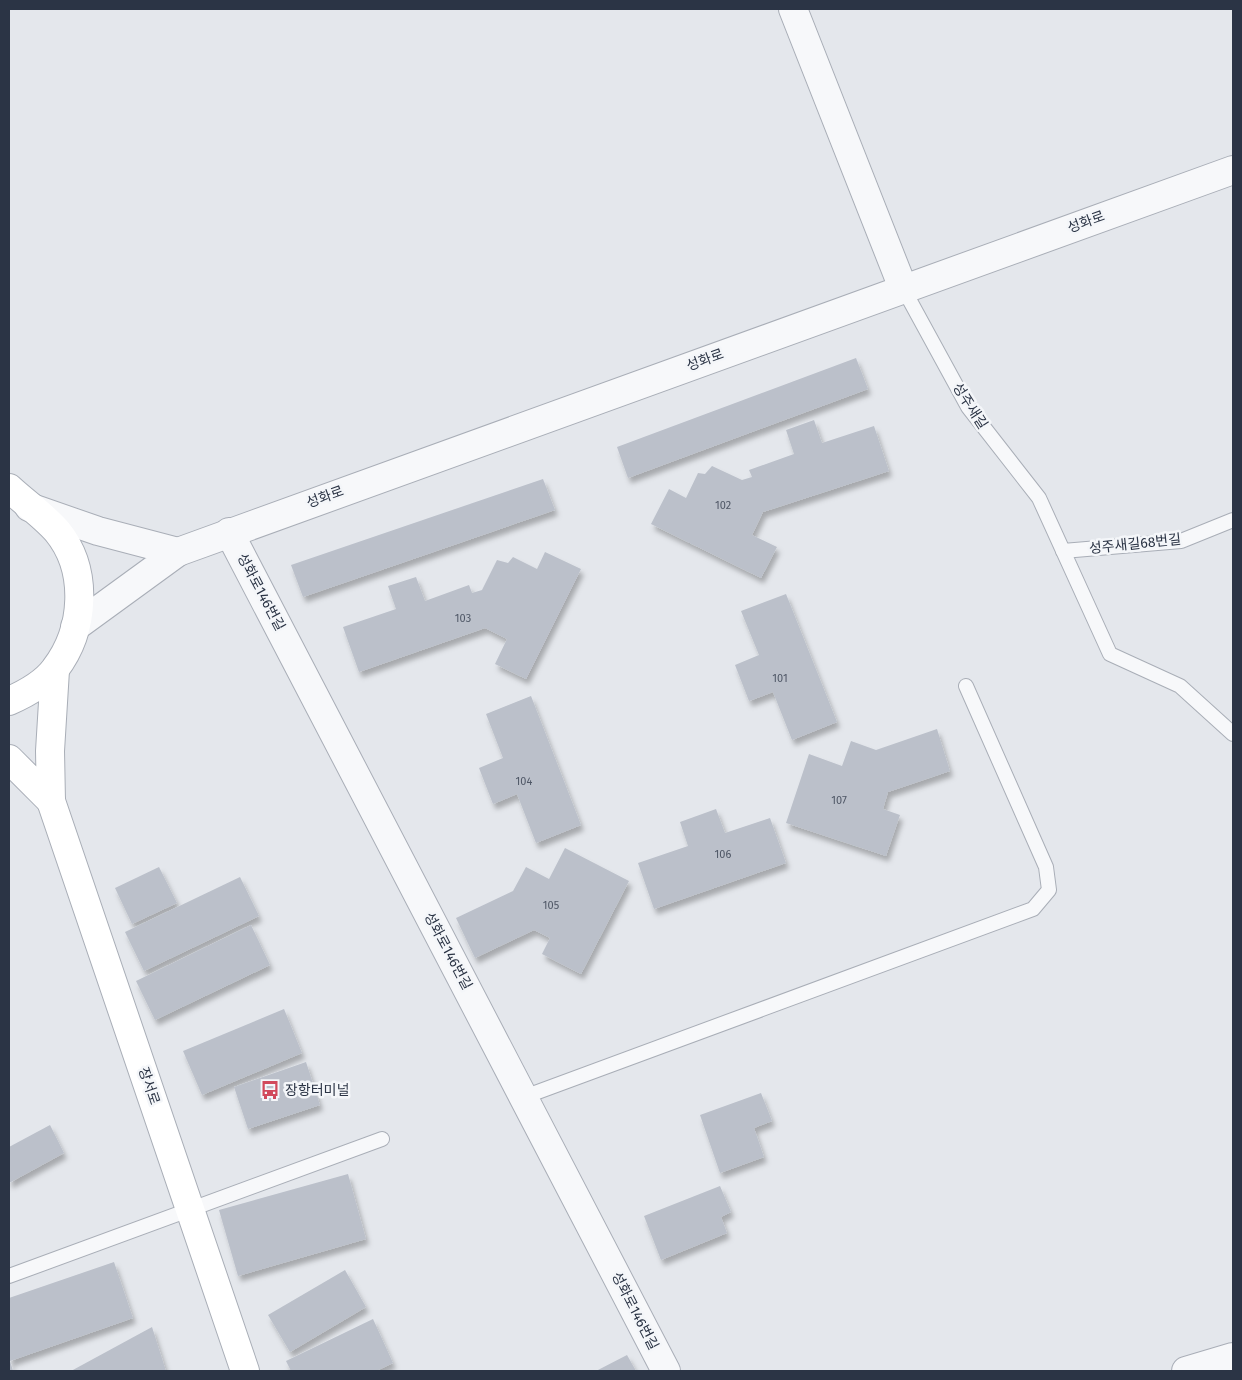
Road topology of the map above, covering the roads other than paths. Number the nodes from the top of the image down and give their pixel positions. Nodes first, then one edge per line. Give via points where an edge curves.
1 (793, 9) edge
2 (1233, 170) edge
3 (903, 288) junction
4 (9, 488) edge
5 (29, 506) junction
6 (1233, 520) edge
7 (229, 532) junction
8 (1063, 551) junction
9 (178, 552) junction
10 (75, 627) junction
11 (55, 670) junction
12 (966, 686) dead end
13 (9, 701) edge
14 (1233, 734) edge
15 (9, 759) edge
16 (51, 801) junction
17 (524, 1097) junction
18 (382, 1139) dead end
19 (191, 1208) junction
20 (9, 1276) edge
21 (1233, 1357) edge
22 (245, 1371) edge
23 (666, 1371) edge
24 (1186, 1371) edge

1 - 3 street, 성주새길
2 - 3 street, 성화로
3 - 7 street, 성화로
3 - 8 lane, 성주새길 via 968,407 1038,498
4 - 5 main road
5 - 9 street via 98,531
5 - 10 main road via 57,532 75,565 80,603
6 - 8 lane, 성주새길68번길 via 1181,541
7 - 9 street, 성화로
7 - 17 street, 성화로146번길
8 - 14 lane, 성주새길 via 1110,654 1180,686
9 - 10 street, 성화로
10 - 11 main road via 72,640
11 - 13 main road via 28,693
11 - 16 main road via 50,751
12 - 17 lane via 1046,867 1049,890 1033,909
15 - 16 main road
16 - 19 main road, 장서로
17 - 23 street, 성화로146번길
18 - 19 lane
19 - 20 lane
19 - 22 main road, 장서로
21 - 24 street

